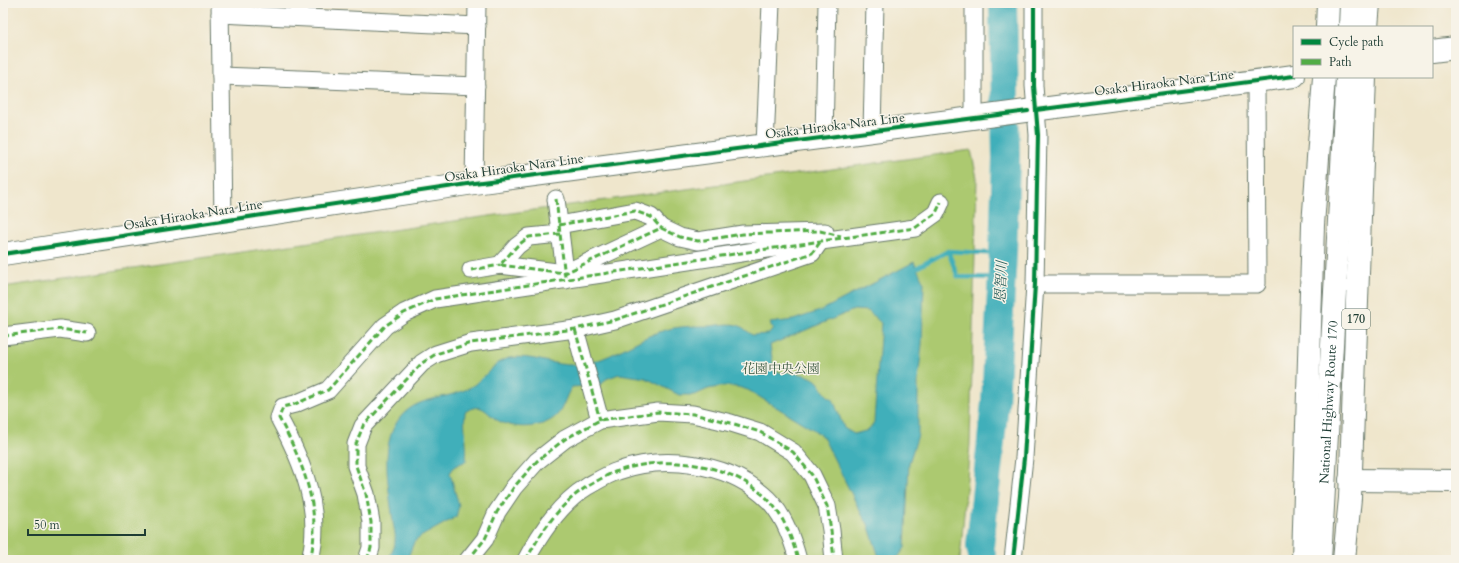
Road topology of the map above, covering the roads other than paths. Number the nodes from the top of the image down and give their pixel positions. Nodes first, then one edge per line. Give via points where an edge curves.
1 (477, 3) edge
2 (771, 3) edge
3 (826, 3) edge
4 (875, 3) edge
5 (974, 3) edge
6 (1034, 3) edge
7 (1328, 3) edge
8 (1351, 3) edge
9 (1368, 3) edge
10 (220, 9) edge
11 (477, 26) junction
12 (1327, 26) edge
13 (1350, 26) edge
14 (1367, 26) edge
15 (1456, 48) edge
16 (1433, 51) edge
17 (221, 76) junction
18 (1293, 76) edge
19 (1324, 78) edge
20 (1347, 78) edge
21 (1365, 78) edge
22 (1256, 81) junction
23 (476, 86) junction
24 (1032, 110) junction
25 (979, 117) junction
26 (872, 131) junction
27 (824, 137) junction
28 (765, 145) junction
29 (474, 183) junction
30 (556, 199) dead end
31 (941, 202) dead end
32 (223, 221) junction
33 (661, 228) junction
34 (559, 229) junction
35 (847, 237) junction
36 (821, 241) junction
37 (3, 254) edge
38 (500, 266) junction
39 (471, 270) dead end
40 (565, 276) junction
41 (1035, 284) junction
42 (576, 329) junction
43 (87, 333) dead end
44 (3, 336) edge
45 (600, 420) junction
46 (1350, 480) junction
47 (1456, 481) edge
48 (310, 560) edge
49 (366, 560) edge
50 (468, 560) edge
51 (526, 560) edge
52 (798, 560) edge
53 (834, 560) edge
54 (1013, 560) edge
55 (1303, 560) edge
56 (1320, 560) edge
57 (1344, 560) edge

1 - 11 street
2 - 28 street
3 - 27 street
4 - 26 street
5 - 25 street
6 - 24 street
7 - 12 main road
8 - 13 main road
9 - 14 main road
10 - 11 street
10 - 17 street
11 - 23 street
15 - 16 main road
17 - 23 street
17 - 32 street
18 - 22 main road, Osaka Hiraoka Nara Line
19 - 55 main road via 1313,225
20 - 56 main road, National Highway Route 170 / 170
21 - 46 main road, 170
22 - 24 main road, Osaka Hiraoka Nara Line
22 - 41 street via 1257,284
23 - 29 street
24 - 25 main road, Osaka Hiraoka Nara Line
24 - 41 street via 1038,135
25 - 26 main road, Osaka Hiraoka Nara Line
26 - 27 main road, Osaka Hiraoka Nara Line
27 - 28 main road, Osaka Hiraoka Nara Line
28 - 29 main road, Osaka Hiraoka Nara Line
29 - 32 main road, Osaka Hiraoka Nara Line
30 - 34 street
31 - 35 street via 936,214 915,228
32 - 37 main road, Osaka Hiraoka Nara Line
33 - 34 street via 651,217 635,211
33 - 35 street via 680,237 698,241 742,234 812,231
33 - 40 street
34 - 38 street via 529,237 517,246
34 - 40 street
35 - 36 street
36 - 40 street
36 - 42 street via 812,252 615,320
38 - 39 street
38 - 40 street
40 - 48 street via 434,299 404,313 385,326 328,390 283,407 279,418 307,478 312,503
41 - 54 street via 1024,458
42 - 45 street
42 - 49 street via 471,343 436,354 422,363 363,426 356,444 356,466 366,494 371,522 371,548
43 - 44 street via 60,329
45 - 50 street via 565,440 537,461 505,500 485,539
45 - 53 street via 658,412 693,414 760,432 774,440 793,452 812,475 827,506
46 - 47 main road
46 - 57 main road, 170
51 - 52 street via 566,503 587,487 617,471 648,464 674,463 706,467 739,478 763,494 776,509

